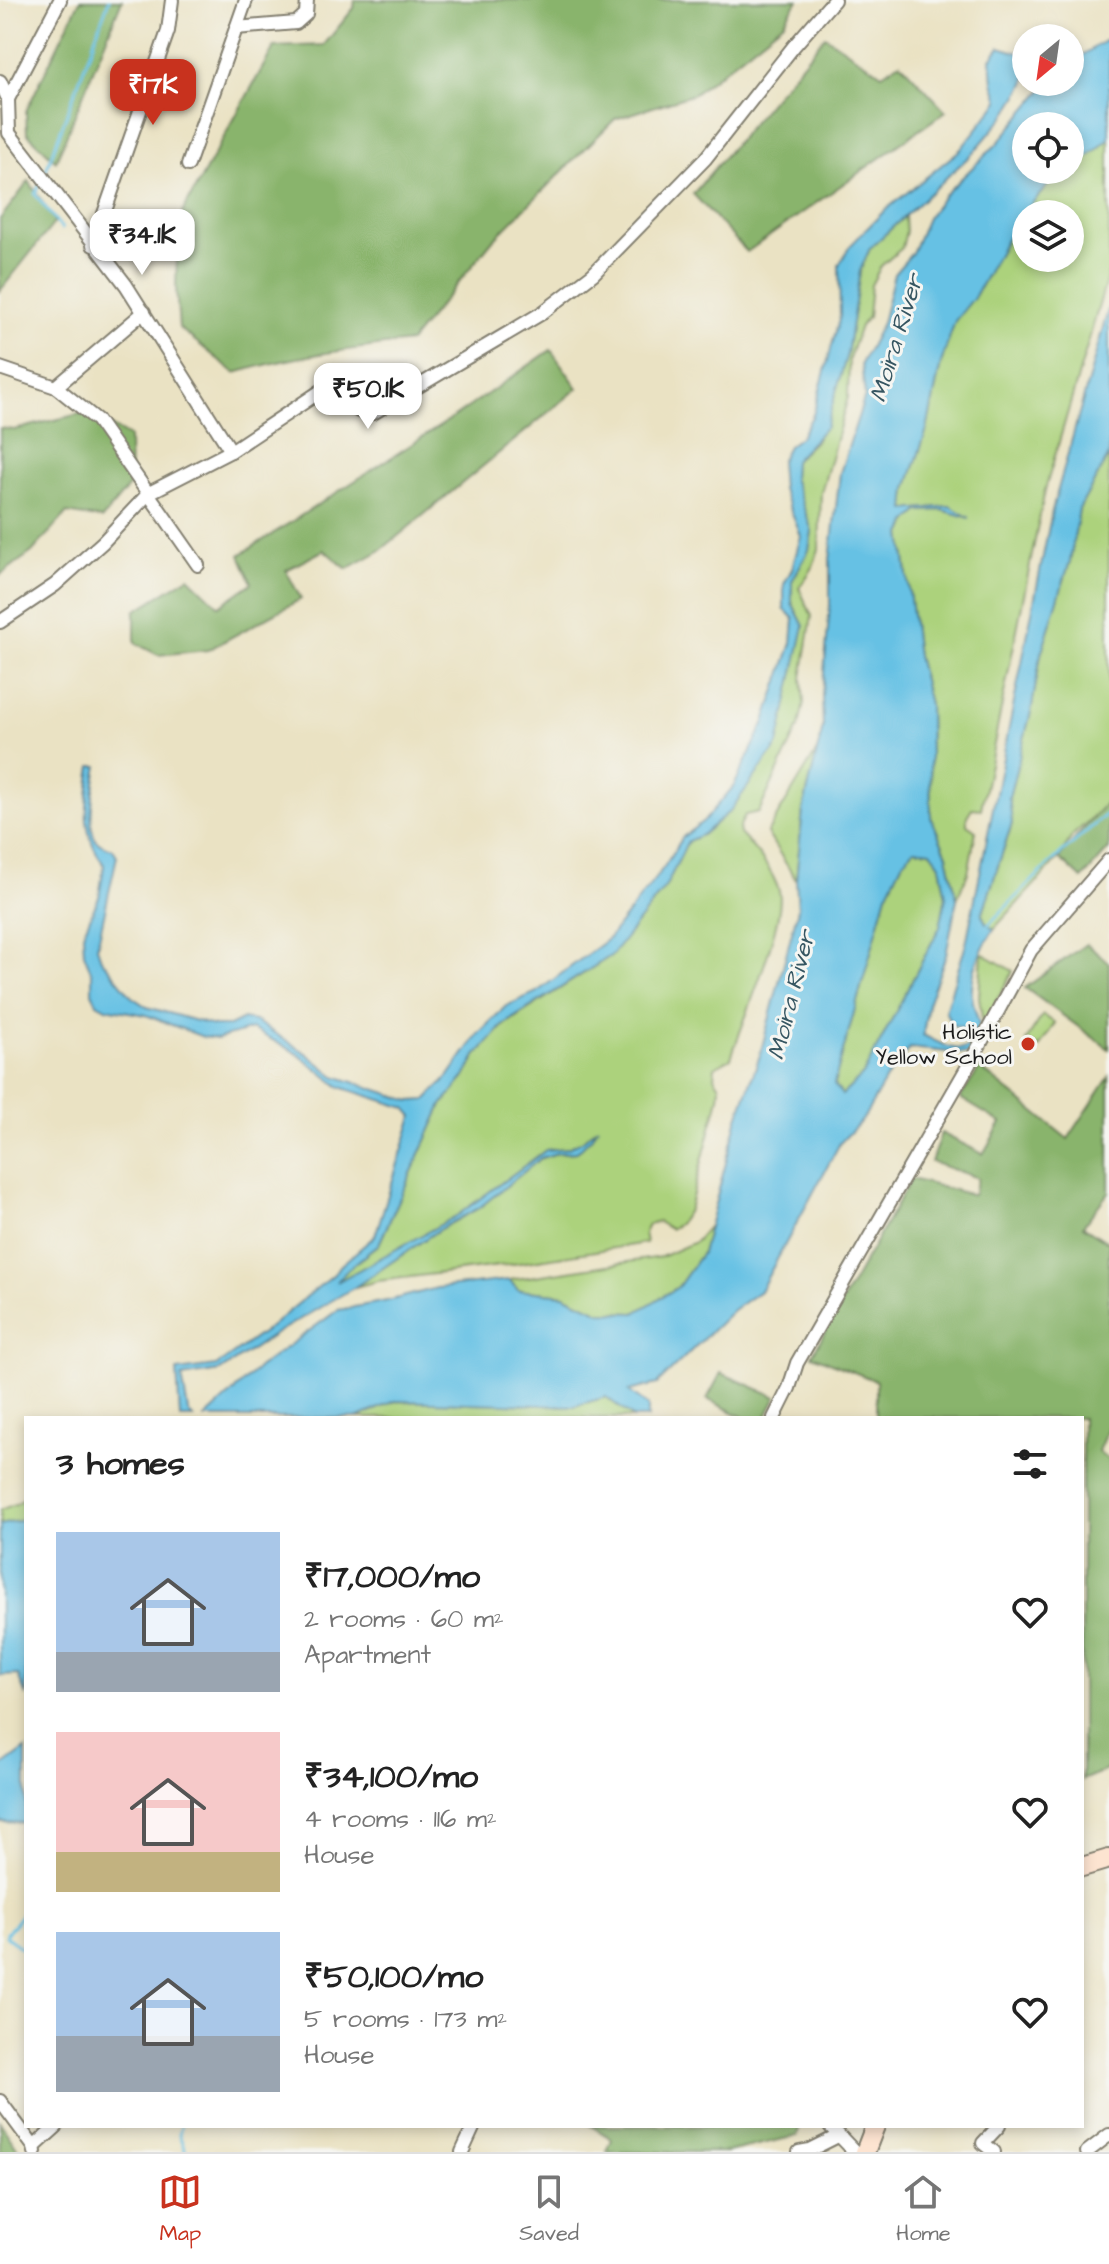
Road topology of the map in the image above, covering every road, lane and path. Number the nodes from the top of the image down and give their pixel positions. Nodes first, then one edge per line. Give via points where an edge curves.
1 (60, 0) edge
2 (172, 0) edge
3 (246, 0) edge
4 (307, 0) edge
5 (834, 0) edge
6 (236, 28) junction
7 (0, 81) edge
8 (8, 99) junction
9 (9, 133) junction
10 (0, 144) edge
11 (188, 165) dead end
12 (93, 245) junction
13 (144, 312) junction
14 (0, 368) edge
15 (56, 387) junction
16 (231, 451) junction
17 (149, 493) junction
18 (198, 565) dead end
19 (0, 622) edge
20 (1109, 860) edge
21 (775, 1416) edge
22 (1109, 1859) edge
23 (1084, 1866) edge
24 (0, 2101) edge
25 (55, 2128) edge
26 (473, 2128) edge
27 (874, 2128) edge
28 (997, 2128) edge
29 (834, 2131) edge
30 (1109, 2135) edge
31 (34, 2149) edge
32 (462, 2152) edge
33 (799, 2152) edge
34 (855, 2152) edge
35 (865, 2152) edge
36 (994, 2152) edge
37 (1087, 2152) edge

1 - 8 street
2 - 12 street via 168,31
3 - 6 street
4 - 6 street via 306,14 296,23
5 - 16 street via 705,159 593,274 542,313 373,413 359,411 330,385
6 - 11 street
7 - 8 street
8 - 9 street
9 - 10 street
9 - 12 street
12 - 13 street
13 - 15 street
13 - 16 street
14 - 15 street
15 - 17 street via 97,420
16 - 17 street
17 - 18 street
17 - 19 street via 55,585
20 - 21 street via 1031,950 797,1363
22 - 23 street
24 - 31 street
25 - 31 street
26 - 32 street
27 - 35 street
28 - 36 street via 983,2143
29 - 33 street
29 - 34 street
30 - 37 street

